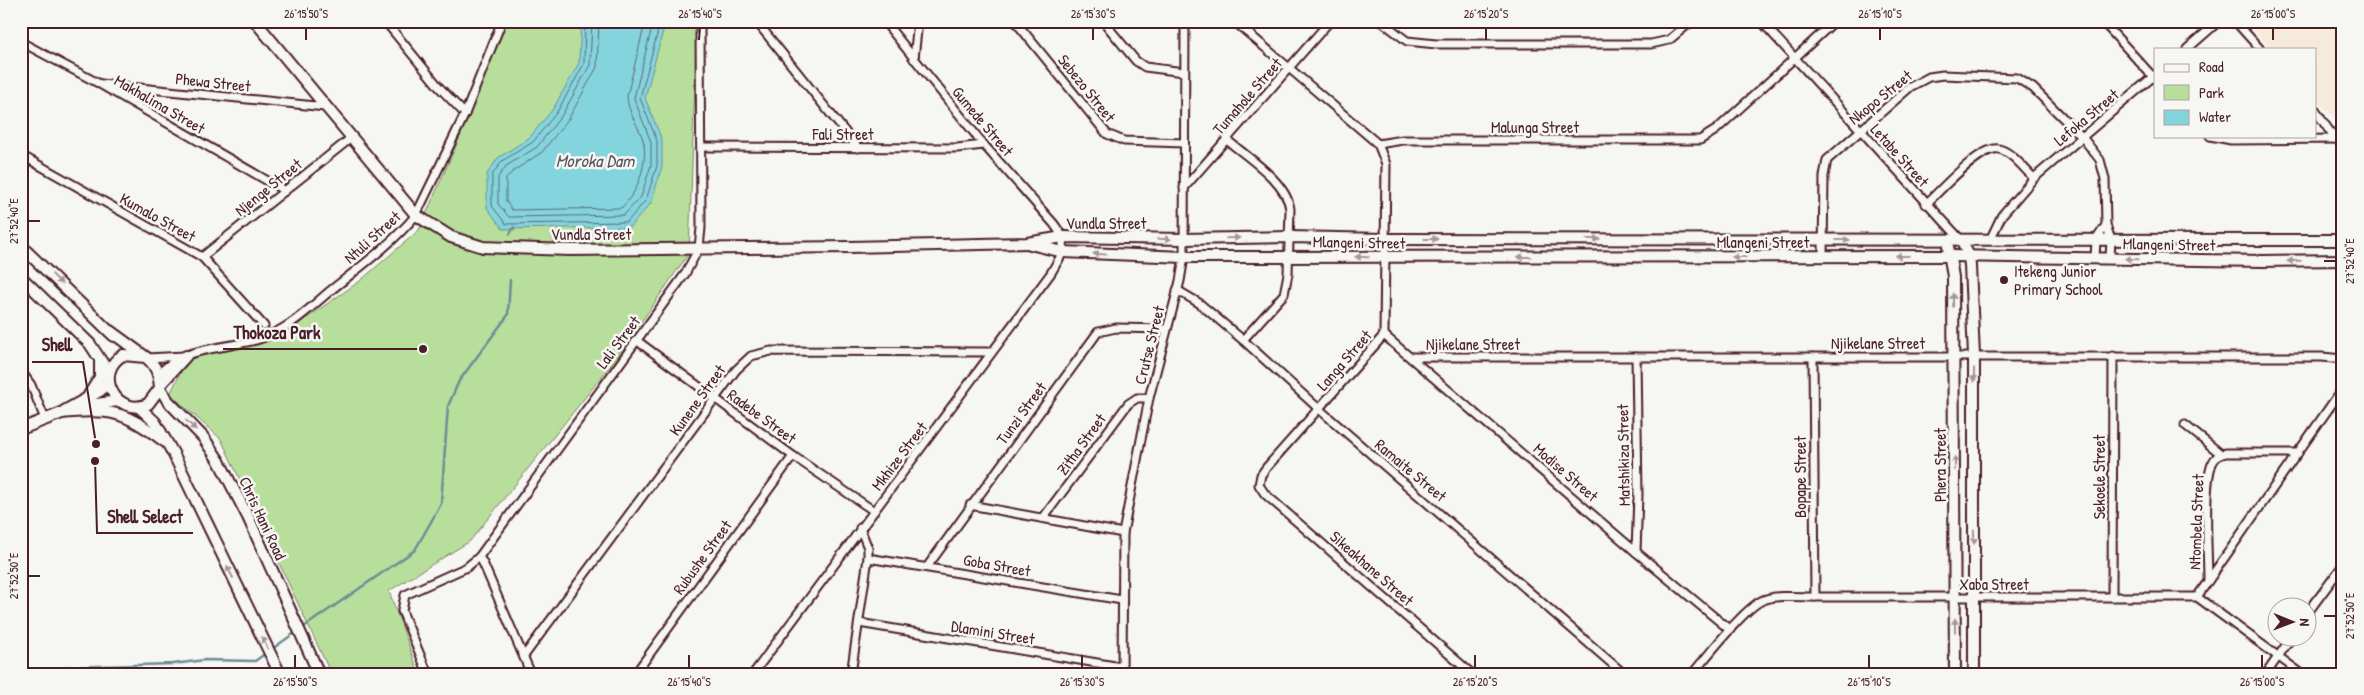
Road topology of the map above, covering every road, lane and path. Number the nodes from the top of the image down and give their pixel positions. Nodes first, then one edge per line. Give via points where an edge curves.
1 (255, 21) edge
2 (385, 21) edge
3 (502, 21) edge
4 (700, 21) edge
5 (756, 21) edge
6 (884, 21) edge
7 (918, 21) edge
8 (1015, 21) edge
9 (1103, 21) edge
10 (1185, 21) edge
11 (1234, 21) edge
12 (1330, 21) edge
13 (1381, 21) edge
14 (1692, 21) edge
15 (1761, 21) edge
16 (1836, 21) edge
17 (2102, 21) edge
18 (2219, 21) edge
19 (2236, 21) edge
20 (21, 42) edge
21 (2188, 48) edge
22 (2259, 48) edge
23 (914, 59) junction
24 (1794, 59) junction
25 (1290, 68) junction
26 (1184, 72) junction
27 (2154, 76) edge
28 (2154, 78) edge
29 (98, 83) junction
30 (325, 107) junction
31 (2316, 111) edge
32 (464, 114) junction
33 (1860, 131) junction
34 (351, 138) junction
35 (2083, 138) junction
36 (2220, 138) edge
37 (2339, 139) edge
38 (1227, 140) junction
39 (1184, 144) junction
40 (1378, 144) junction
41 (984, 145) junction
42 (702, 147) junction
43 (858, 148) junction
44 (21, 155) edge
45 (2034, 178) junction
46 (1184, 188) junction
47 (285, 191) junction
48 (1926, 204) junction
49 (416, 215) junction
50 (1939, 219) junction
51 (2106, 225) junction
52 (1063, 237) junction
53 (1289, 237) junction
54 (1184, 239) junction
55 (1385, 239) junction
56 (1823, 240) junction
57 (1947, 240) junction
58 (1961, 240) junction
59 (1990, 240) junction
60 (2096, 240) junction
61 (2111, 240) junction
62 (2343, 240) edge
63 (1027, 243) junction
64 (21, 246) edge
65 (699, 248) junction
66 (1063, 252) junction
67 (1289, 256) junction
68 (1823, 256) junction
69 (1951, 256) junction
70 (1969, 256) junction
71 (202, 257) junction
72 (1184, 257) junction
73 (1385, 258) junction
74 (2095, 258) junction
75 (2110, 258) junction
76 (2343, 260) edge
77 (21, 276) edge
78 (1177, 290) junction
79 (264, 326) dead end
80 (1166, 329) junction
81 (110, 331) junction
82 (1384, 335) junction
83 (636, 340) junction
84 (1243, 340) junction
85 (991, 352) junction
86 (128, 354) junction
87 (99, 356) junction
88 (186, 356) junction
89 (1954, 356) junction
90 (1974, 356) junction
91 (2113, 356) junction
92 (146, 357) junction
93 (1412, 357) junction
94 (1636, 357) junction
95 (1813, 357) junction
96 (2343, 359) edge
97 (21, 371) edge
98 (109, 378) junction
99 (160, 382) junction
100 (2343, 388) edge
101 (1149, 398) junction
102 (716, 399) junction
103 (85, 400) junction
104 (118, 401) junction
105 (128, 406) junction
106 (139, 407) junction
107 (1318, 409) junction
108 (61, 413) junction
109 (44, 419) junction
110 (2185, 425) dead end
111 (21, 429) edge
112 (162, 434) junction
113 (168, 444) junction
114 (2298, 452) junction
115 (2221, 454) junction
116 (793, 456) junction
117 (1259, 481) joint
118 (970, 505) junction
119 (874, 511) junction
120 (1043, 518) junction
121 (860, 528) junction
122 (1123, 533) junction
123 (1636, 552) junction
124 (479, 557) junction
125 (868, 558) junction
126 (2343, 565) edge
127 (926, 567) junction
128 (2208, 581) junction
129 (1815, 597) junction
130 (1955, 597) junction
131 (2112, 597) junction
132 (2197, 597) junction
133 (1974, 598) junction
134 (1122, 600) junction
135 (2316, 601) edge
136 (859, 623) junction
137 (1730, 630) junction
138 (2284, 648) edge
139 (524, 656) junction
140 (2278, 656) junction
141 (1121, 670) edge
142 (279, 672) edge
143 (319, 674) edge
144 (428, 674) edge
145 (531, 674) edge
146 (634, 674) edge
147 (753, 674) edge
148 (851, 674) edge
149 (1472, 674) edge
150 (1624, 674) edge
151 (1692, 674) edge
152 (1955, 674) edge
153 (1974, 674) edge
154 (2266, 674) edge
155 (2302, 674) edge

1 - 30 street, Vundla Street
2 - 32 street
3 - 32 street, Ntuli Street
4 - 42 street, Lali Street
5 - 43 street
6 - 23 street, Gumede Street
7 - 23 street
8 - 39 street, Sebezo Street via 1107,134 1124,141
9 - 26 street via 1136,61 1145,67
10 - 26 street, Crutse Street
11 - 25 street
12 - 25 street, Tumahole Street
13 - 14 street via 1407,41 1446,44 1651,44 1668,40
15 - 24 street, Letabe Street
16 - 24 street, Malunga Street
17 - 27 street
18 - 21 street
19 - 22 street
20 - 29 street, Makhalima Street
23 - 41 street, Gumede Street
24 - 33 street, Letabe Street
24 - 40 street, Malunga Street via 1716,130 1700,140 1403,140
25 - 38 street, Tumahole Street
25 - 40 street
26 - 39 street, Crutse Street
28 - 35 street, Lefoka Street
29 - 30 street, Phewa Street
29 - 47 street, Makhalima Street
30 - 34 street, Vundla Street
31 - 37 street
32 - 49 street, Ntuli Street
33 - 35 street, Nkopo Street via 1910,87 1929,77 2008,77 2026,81
33 - 48 street, Letabe Street
33 - 56 street, Nkopo Street via 1827,160
34 - 47 street, Njenge Street
34 - 49 street, Vundla Street
35 - 45 street, Lefoka Street
35 - 51 street, Nkopo Street via 2102,167
36 - 37 street
38 - 46 street, Tumahole Street
38 - 53 street via 1285,192 1290,209
39 - 46 street, Crutse Street
40 - 55 street, Langa Street via 1386,164
41 - 43 street, Fali Street
41 - 52 street, Gumede Street
42 - 43 street, Fali Street
42 - 65 street, Lali Street
44 - 71 street, Kumalo Street
45 - 48 street via 2009,154 1993,148 1979,155
45 - 59 street, Lefoka Street via 2002,215
46 - 54 street, Crutse Street
47 - 71 street, Njenge Street
48 - 50 street, Letabe Street
49 - 65 street, Vundla Street via 452,237 483,247 570,250
49 - 88 street, Ntuli Street via 373,256 283,328 254,341
50 - 57 street, Letabe Street
50 - 58 street, Letabe Street
51 - 60 street
51 - 61 street, Nkopo Street
52 -> 54 street, Vundla Street
52 - 63 street, Vundla Street
52 - 66 street
54 -> 53 street, Mlangeni Street
53 - 55 street, Mlangeni Street
53 - 67 street
54 - 72 street, Crutse Street
55 -> 56 street, Mlangeni Street
55 - 73 street, Langa Street
56 -> 57 street, Mlangeni Street
56 - 68 street, Nkopo Street
57 - 58 street, Mlangeni Street
57 - 69 street, Phera Street
58 - 59 street, Mlangeni Street
58 - 70 street
59 - 60 street, Mlangeni Street
60 - 61 street, Mlangeni Street
60 - 74 street
61 - 62 street, Mlangeni Street
61 - 75 street, Nkopo Street
63 - 65 street, Vundla Street
63 - 66 street, Vundla Street
64 -> 81 street
65 - 83 street, Lali Street via 685,274
72 -> 66 street, Vundla Street
66 - 85 street, Mkhize Street via 1051,273
67 - 72 street, Mlangeni Street
73 -> 67 street, Mlangeni Street
67 - 84 street via 1284,294
69 -> 68 street, Mlangeni Street
68 -> 73 street, Mlangeni Street
69 - 70 street, Mlangeni Street
89 -> 69 street, Phera Street
70 - 74 street, Mlangeni Street
70 - 90 street
71 - 79 street, Kumalo Street
72 - 78 street, Crutse Street
73 - 82 street, Langa Street
74 - 75 street, Mlangeni Street
76 -> 75 street, Mlangeni Street
77 - 87 street
78 - 80 street, Crutse Street
78 - 84 street, Ramaite Street via 1199,303
80 - 101 street, Crutse Street
80 - 118 street, Tunzi Street via 1116,328 1098,332
81 - 86 street
81 - 92 street
82 - 93 street, Modise Street
82 - 107 street, Langa Street
83 - 102 street, Radebe Street
83 - 124 street, Lali Street
84 - 107 street, Ramaite Street
85 - 102 street, Kunene Street via 760,352 744,362
85 - 119 street, Mkhize Street
86 - 92 street
86 - 98 street via 114,362
87 - 98 street
87 - 103 street via 100,377
88 - 92 street, Ntuli Street
88 - 99 street
89 - 90 street, Njikelane Street
89 - 95 street, Njikelane Street
130 -> 89 street, Phera Street
90 - 91 street, Njikelane Street
90 -> 133 street
91 - 96 street, Njikelane Street
91 - 131 street, Sekoele Street
92 - 99 street
93 - 94 street, Njikelane Street
93 - 123 street, Modise Street
94 - 95 street, Njikelane Street
94 - 123 street, Matshikiza Street
95 - 129 street, Bopape Street
97 - 109 street via 31,385
98 - 103 street
98 - 104 street via 111,393
99 - 106 street via 151,402
99 -> 143 street, Chris Hani Road via 168,401 203,437 219,462 248,517
100 - 114 street, Ntombela Street
101 - 120 street, Zitha Street via 1137,398 1128,404
101 - 122 street, Crutse Street
102 - 116 street, Radebe Street
102 - 139 street, Kunene Street
103 - 108 street
104 - 105 street
104 - 108 street via 96,402
105 - 106 street
105 - 112 street
106 - 112 street
107 - 117 street, Langa Street via 1266,468
107 - 150 street, Ramaite Street
108 - 109 street
108 - 113 street via 115,412 138,422
109 - 111 street
110 - 115 street
112 - 113 street
142 -> 113 street
114 - 115 street
114 - 128 street, Ntombela Street
115 - 128 street, Ntombela Street via 2212,466 2209,481
116 - 119 street, Radebe Street
116 - 146 street, Rubushe Street
117 - 149 street, Sikeakhane Street via 1265,494
118 - 120 street
118 - 127 street, Tunzi Street
119 - 121 street, Mkhize Street
120 - 122 street
121 - 125 street via 868,548
121 - 147 street, Mkhize Street
122 - 134 street, Crutse Street
123 - 137 street, Modise Street
124 - 139 street
124 - 144 street, Lali Street via 467,567 408,592 403,598 401,606
125 - 127 street, Goba Street
125 - 136 street
126 - 135 street
127 - 134 street, Goba Street
128 - 132 street, Ntombela Street
129 - 130 street, Xaba Street
129 - 137 street, Xaba Street via 1762,601
130 - 133 street, Xaba Street
152 -> 130 street, Phera Street
131 - 132 street, Xaba Street
131 - 133 street, Xaba Street
132 - 140 street
133 - 153 street
134 - 141 street, Crutse Street
136 - 141 street, Dlamini Street
136 - 148 street
137 - 151 street, Xaba Street
138 - 140 street
139 - 145 street
140 - 154 street
140 - 155 street

